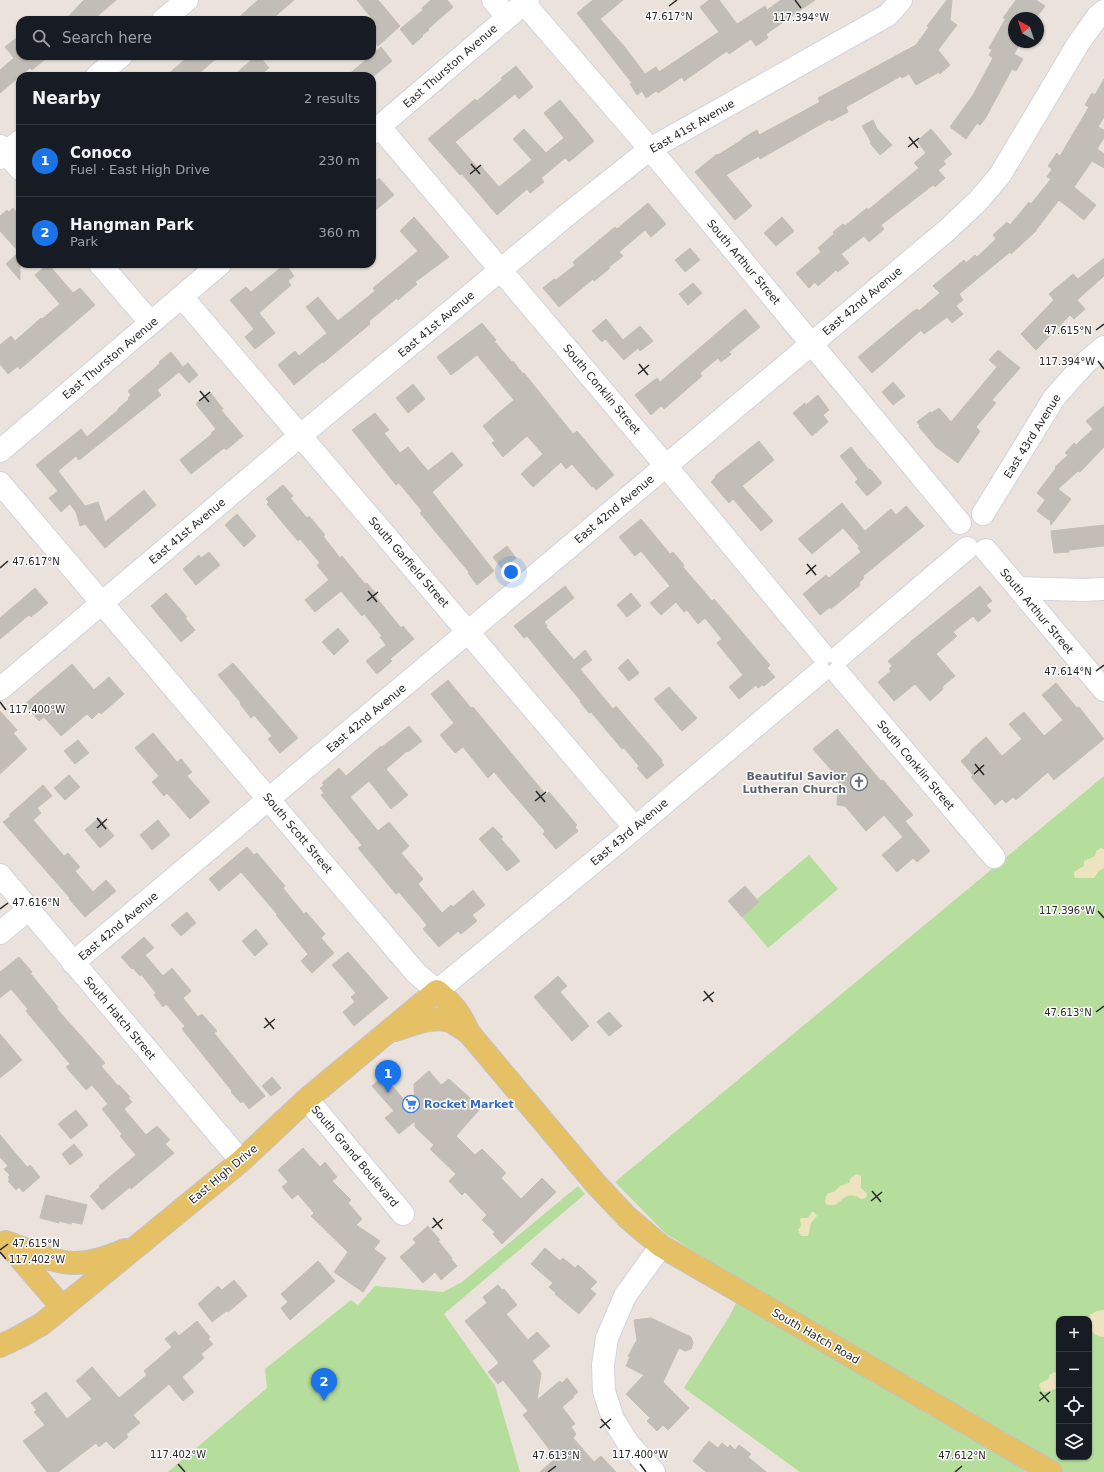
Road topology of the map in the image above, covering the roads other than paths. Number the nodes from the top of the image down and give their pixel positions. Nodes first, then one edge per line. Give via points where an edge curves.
1 (187, 0) edge
2 (493, 0) edge
3 (901, 0) edge
4 (520, 7) edge
5 (1104, 11) edge
6 (169, 16) edge
7 (116, 60) edge
8 (102, 72) edge
9 (376, 130) edge
10 (6, 149) edge
11 (650, 150) junction
12 (16, 163) edge
13 (103, 268) edge
14 (215, 268) edge
15 (502, 270) junction
16 (182, 297) junction
17 (151, 323) junction
18 (812, 343) junction
19 (1104, 347) edge
20 (301, 436) junction
21 (0, 451) edge
22 (666, 466) junction
23 (0, 483) edge
24 (983, 514) junction
25 (960, 523) junction
26 (977, 549) junction
27 (1018, 588) junction
28 (1104, 589) edge
29 (102, 603) junction
30 (468, 631) junction
31 (830, 664) junction
32 (0, 689) edge
33 (1104, 690) edge
34 (269, 798) junction
35 (635, 828) junction
36 (994, 857) dead end
37 (0, 875) edge
38 (29, 909) junction
39 (0, 933) edge
40 (73, 963) junction
41 (437, 991) junction
42 (469, 1033) junction
43 (384, 1034) junction
44 (307, 1099) junction
45 (241, 1161) junction
46 (594, 1182) joint
47 (403, 1214) dead end
48 (3, 1239) edge
49 (141, 1244) junction
50 (661, 1246) junction
51 (62, 1307) junction
52 (0, 1346) edge
53 (654, 1472) edge
54 (1051, 1472) edge

1 - 6 street
2 - 4 street, South Arthur Street
3 - 11 street, East 41st Avenue via 888,14
4 - 9 street, East Thurston Avenue
4 - 11 street, South Arthur Street
5 - 18 street, East 42nd Avenue via 1078,44 1000,175 978,201
7 - 8 street
9 - 15 street, South Conklin Street
10 - 12 street
11 - 15 street, East 41st Avenue
11 - 18 street, South Arthur Street
13 - 17 street
14 - 16 street, East Thurston Avenue
15 - 20 street, East 41st Avenue
15 - 22 street, South Conklin Street
16 - 17 street, East Thurston Avenue
16 - 20 street, South Garfield Street
17 - 21 street, East Thurston Avenue
18 - 22 street, East 42nd Avenue
18 - 25 street, South Arthur Street
19 - 24 street, East 43rd Avenue via 1086,362 1054,398
20 - 29 street, East 41st Avenue
20 - 30 street, South Garfield Street
22 - 30 street, East 42nd Avenue
22 - 31 street, South Conklin Street
23 - 29 street, South Scott Street
24 - 25 street via 971,509 961,516
24 - 26 street via 987,523 988,544
25 - 26 street via 963,540
26 - 27 street, South Arthur Street
26 - 31 street, East 43rd Avenue
27 - 28 street
27 - 33 street, South Arthur Street
29 - 32 street, East 41st Avenue
29 - 34 street, South Scott Street
30 - 34 street, East 42nd Avenue
30 - 35 street, South Garfield Street
31 - 35 street, East 43rd Avenue
31 - 36 street, South Conklin Street
34 - 40 street, East 42nd Avenue
34 - 41 street, South Scott Street via 416,972
35 - 41 street, East 43rd Avenue
37 - 38 street, South Hatch Street
38 - 39 street
38 - 40 street, South Hatch Street
40 - 45 street, South Hatch Street
41 - 42 main road, South Scott Street via 460,1013
41 - 43 main road, East High Drive
42 - 43 main road via 450,1022 435,1019
42 - 46 main road, South Scott Street
43 - 44 main road, East High Drive
44 - 45 main road, East High Drive
44 - 47 street, South Grand Boulevard
45 - 49 main road, East High Drive
46 - 50 main road, South Hatch Road via 628,1218
48 - 49 main road via 54,1260 74,1263 104,1259
48 - 51 main road
49 - 51 main road, East High Drive
50 - 53 street via 625,1296 607,1338 603,1365 604,1391 613,1419 628,1443
50 - 54 main road, South Hatch Road
51 - 52 main road, East High Drive via 42,1324

